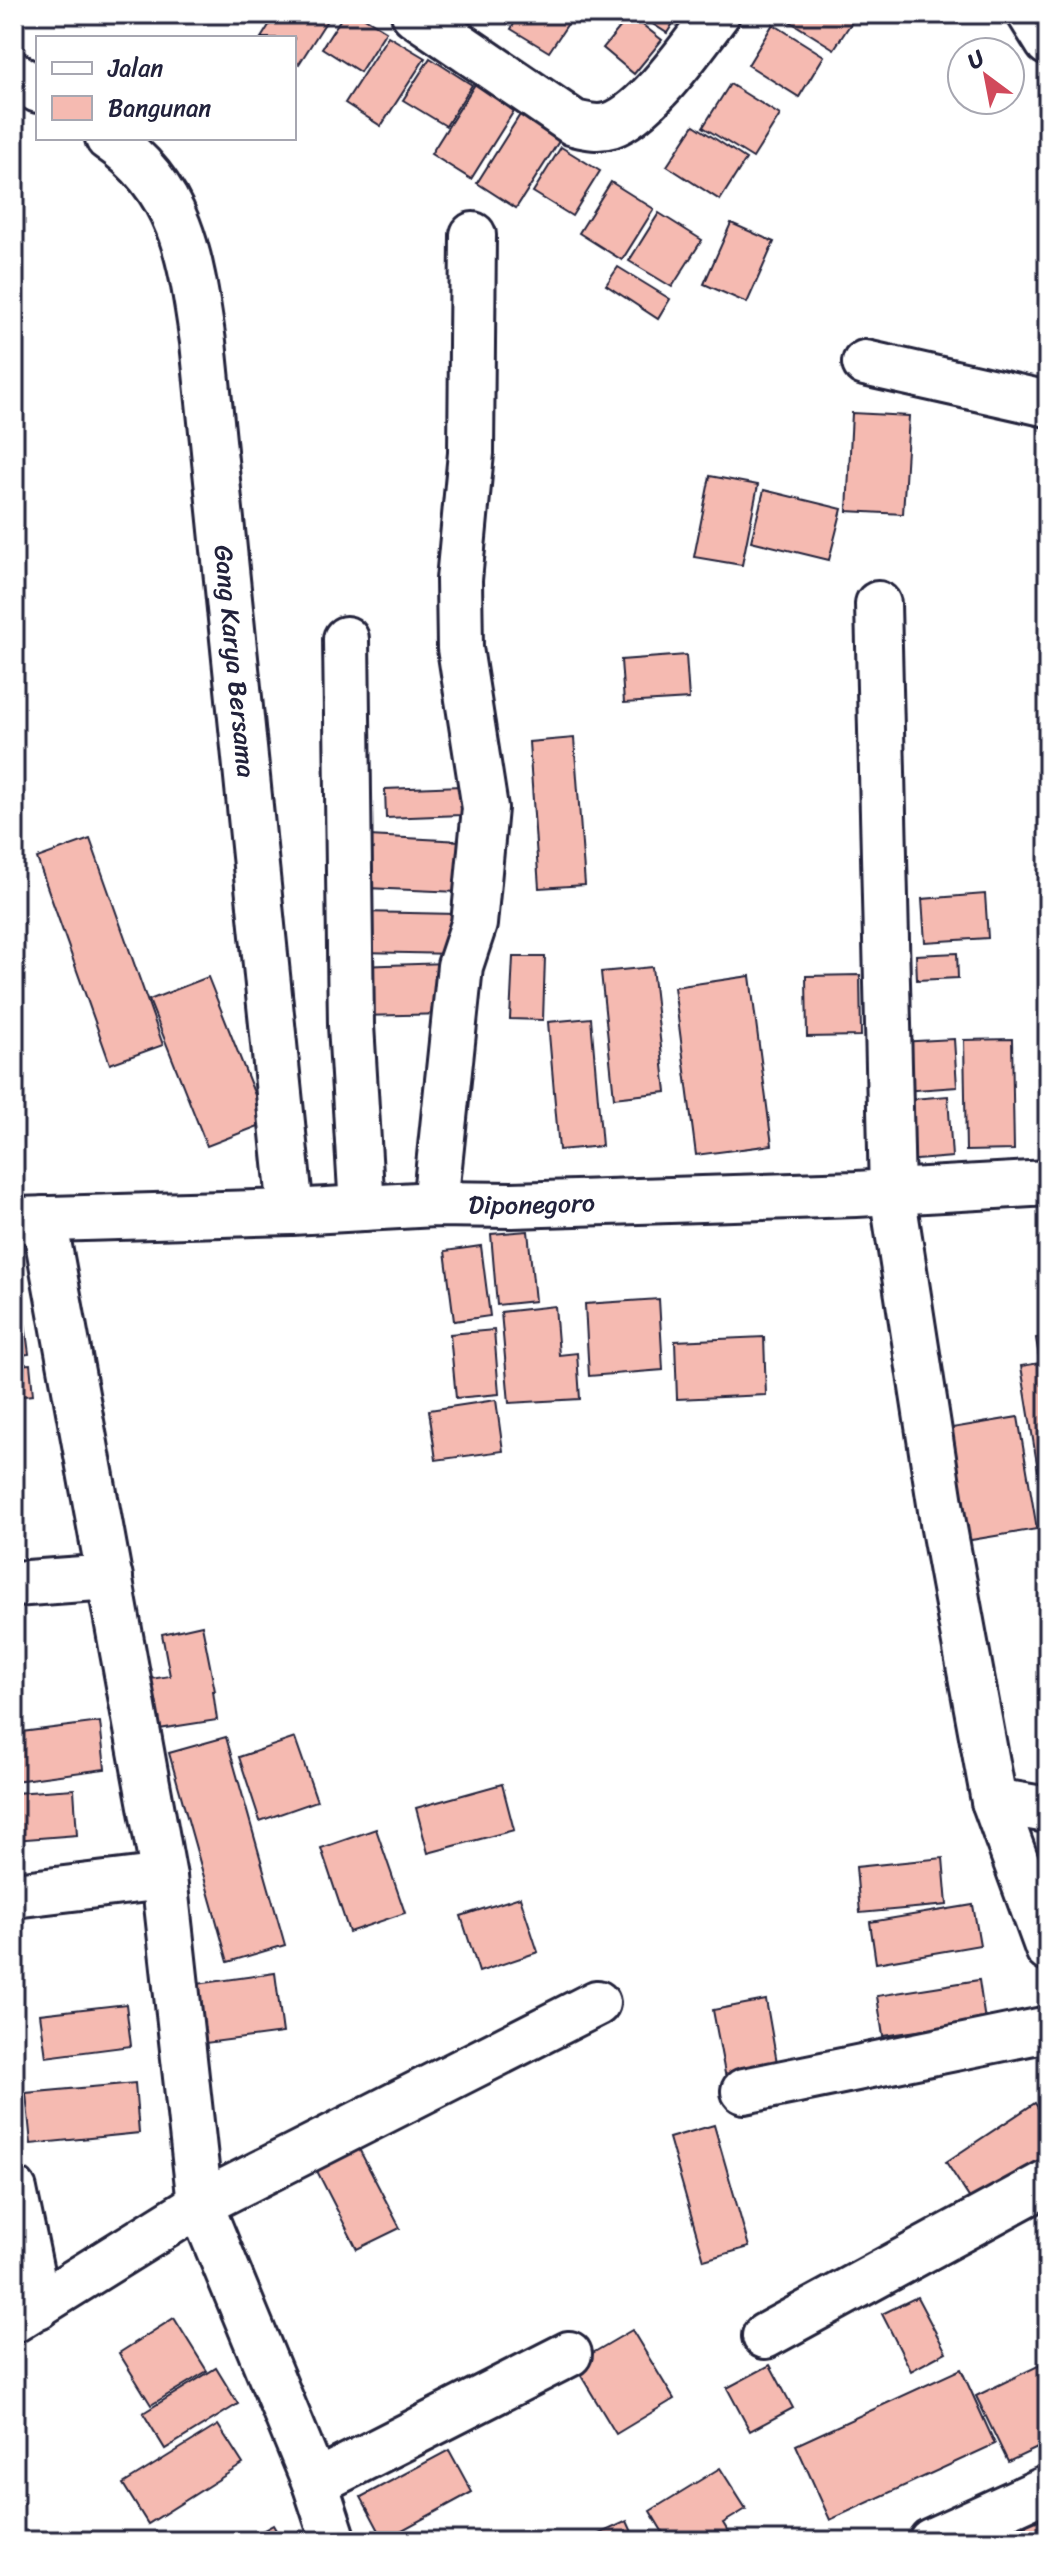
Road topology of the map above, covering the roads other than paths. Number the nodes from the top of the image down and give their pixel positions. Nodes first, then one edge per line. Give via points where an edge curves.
1 (414, 14) edge
2 (717, 14) edge
3 (1030, 14) edge
4 (1048, 43) edge
5 (14, 74) edge
6 (36, 89) edge
7 (111, 140) edge
8 (473, 235) dead end
9 (865, 363) dead end
10 (1048, 404) edge
11 (878, 604) dead end
12 (346, 639) dead end
13 (1048, 1183) edge
14 (892, 1192) junction
15 (435, 1204) junction
16 (362, 1208) junction
17 (291, 1212) junction
18 (29, 1220) edge
19 (110, 1577) junction
20 (14, 1584) edge
21 (994, 1801) junction
22 (1048, 1810) edge
23 (164, 1877) junction
24 (14, 1895) edge
25 (1048, 1949) edge
26 (597, 2003) dead end
27 (1048, 2029) edge
28 (744, 2091) dead end
29 (1048, 2182) edge
30 (14, 2190) edge
31 (200, 2204) junction
32 (26, 2313) edge
33 (765, 2336) dead end
34 (569, 2354) dead end
35 (315, 2483) junction
36 (1048, 2488) edge
37 (334, 2541) edge
38 (931, 2541) edge

1 - 2 street via 574,123 592,127 610,125 637,108
3 - 4 street
5 - 6 street
7 - 17 street, Gang Karya Bersama via 132,154 154,181 175,216 192,272
8 - 15 street via 471,453 459,580 460,648 485,808 474,924 460,966
9 - 10 street
11 - 14 street
12 - 16 street via 351,1025
13 - 14 street, Diponegoro
14 - 15 street, Diponegoro
14 - 21 street via 943,1523
15 - 16 street, Diponegoro
16 - 17 street, Diponegoro
17 - 18 street, Diponegoro
18 - 19 street
19 - 20 street
19 - 23 street
21 - 22 street
21 - 25 street
23 - 24 street
23 - 31 street
26 - 31 street
27 - 28 street
29 - 33 street
30 - 32 street
31 - 32 street
31 - 35 street
34 - 35 street
35 - 37 street
36 - 38 street

